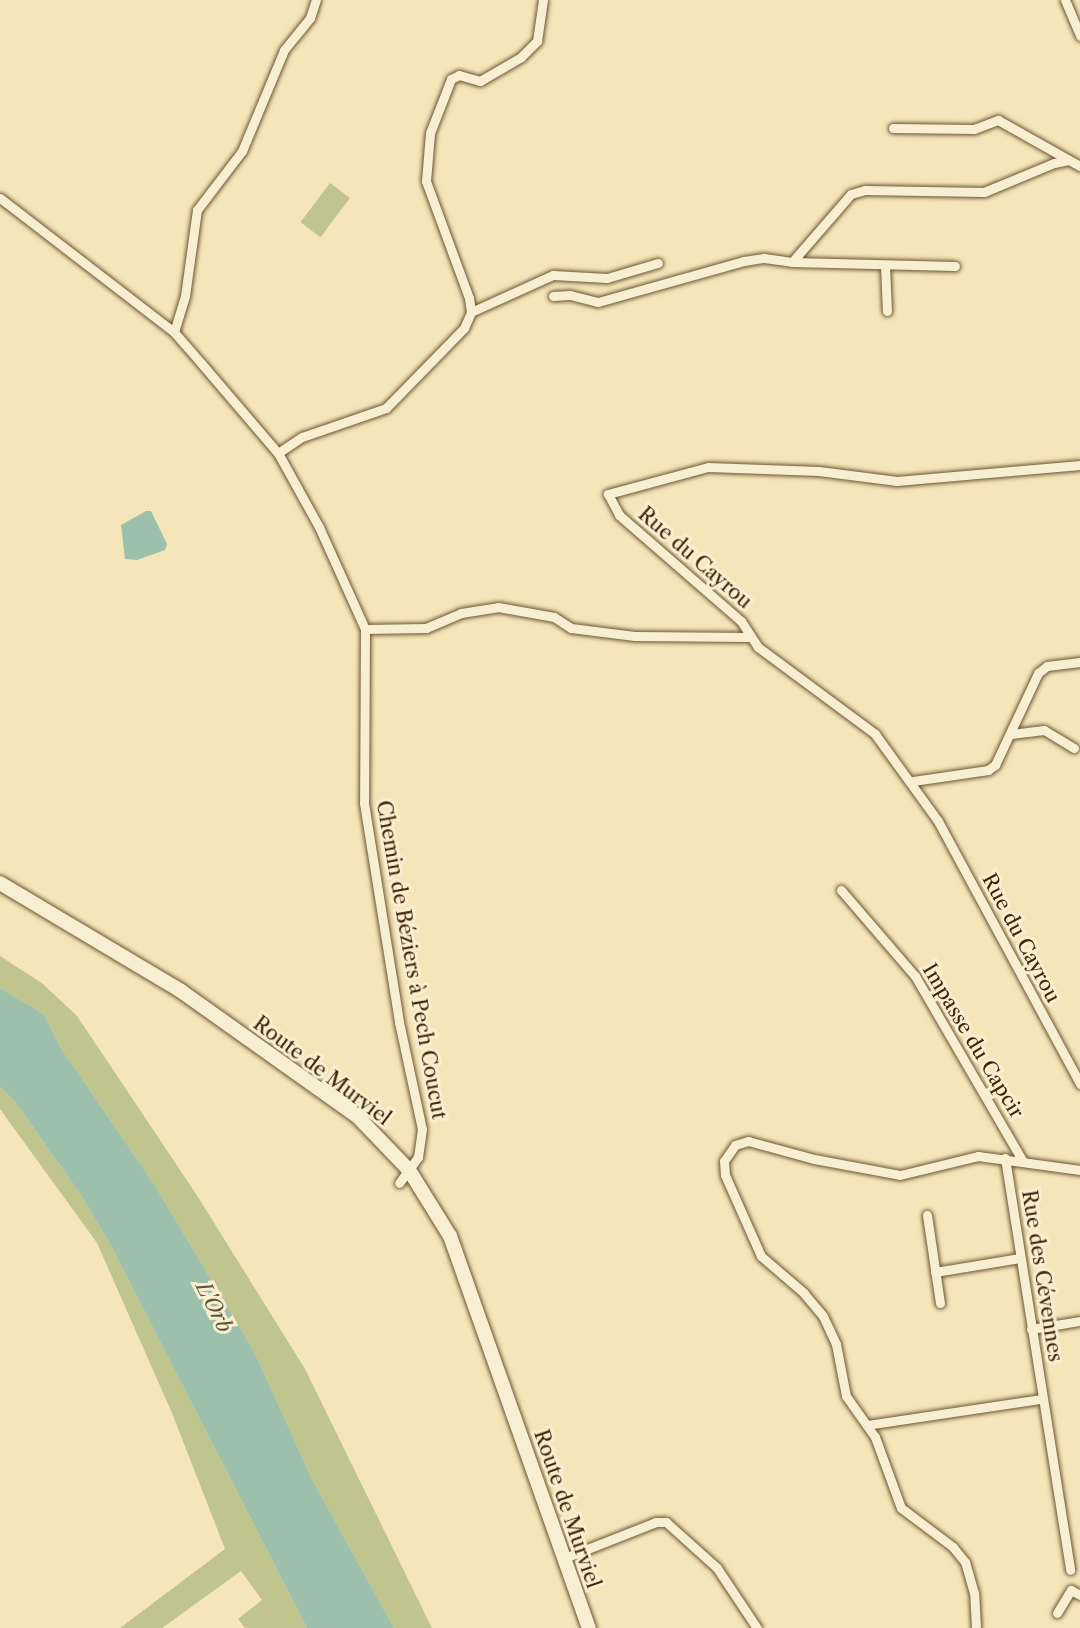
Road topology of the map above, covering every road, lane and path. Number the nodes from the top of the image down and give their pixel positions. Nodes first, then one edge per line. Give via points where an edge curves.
1 (316, 0) edge
2 (543, 0) edge
3 (1065, 0) edge
4 (1080, 36) edge
5 (893, 128) dead end
6 (1069, 160) junction
7 (1080, 166) edge
8 (0, 198) edge
9 (792, 262) junction
10 (658, 263) dead end
11 (885, 266) junction
12 (955, 266) dead end
13 (553, 296) dead end
14 (887, 311) dead end
15 (471, 312) junction
16 (174, 332) junction
17 (278, 453) junction
18 (1080, 465) edge
19 (365, 629) junction
20 (751, 637) junction
21 (1080, 662) edge
22 (1011, 734) junction
23 (1074, 748) dead end
24 (913, 781) junction
25 (0, 883) edge
26 (841, 890) dead end
27 (1080, 1084) edge
28 (1005, 1158) junction
29 (1022, 1160) junction
30 (409, 1170) junction
31 (1080, 1170) edge
32 (399, 1183) dead end
33 (927, 1215) dead end
34 (1020, 1258) junction
35 (935, 1272) junction
36 (940, 1303) dead end
37 (1080, 1321) edge
38 (1032, 1329) junction
39 (1042, 1399) junction
40 (867, 1425) junction
41 (562, 1559) junction
42 (1070, 1570) dead end
43 (1080, 1595) edge
44 (1057, 1613) dead end
45 (590, 1628) edge
46 (757, 1628) edge
47 (976, 1628) edge

1 - 16 street via 310,18 284,50 242,151 197,210 185,296
2 - 15 street via 537,41 521,57 480,81 459,75 451,79 430,133 426,181 430,198 448,232
3 - 4 street
5 - 6 street via 974,129 998,120
6 - 7 street
6 - 9 street via 994,191 865,190 851,194
8 - 16 street, Chemin de Béziers à Pech Coucut
9 - 11 street
9 - 13 street via 764,258 744,261 598,302 570,295
10 - 15 street via 607,278 553,275
11 - 12 street
11 - 14 street
15 - 17 street via 464,328 386,408 302,437
16 - 17 street, Chemin de Béziers à Pech Coucut
17 - 19 street, Chemin de Béziers à Pech Coucut via 319,527
18 - 20 street, Rue du Cayrou via 897,481 819,471 708,467 608,494 619,515 741,621
19 - 20 street via 426,628 461,613 498,607 554,617 571,628 635,636
19 - 30 street, Chemin de Béziers à Pech Coucut via 364,803 399,1022 422,1129 422,1145
20 - 24 street, Rue du Cayrou via 808,687 875,734
21 - 22 street via 1047,666 1038,673
22 - 23 street via 1044,730
22 - 24 street via 999,760 988,770
24 - 27 street, Rue du Cayrou via 962,863
25 - 30 main road, Route de Murviel via 181,992 357,1116
26 - 29 street, Impasse du Capcir via 915,976
28 - 29 street
28 - 34 street, Rue des Cévennes
28 - 40 street via 978,1156 900,1175 814,1159 748,1141 738,1143 728,1153 725,1175 751,1238 761,1256 804,1293 823,1316 836,1344 846,1396
29 - 31 street
30 - 32 street, Chemin de Béziers à Pech Coucut
30 - 41 main road, Route de Murviel via 450,1236
33 - 35 street
34 - 35 street
34 - 38 street, Rue des Cévennes
35 - 36 street
37 - 38 street
38 - 39 street, Rue des Cévennes
39 - 40 street
39 - 42 street, Rue des Cévennes
40 - 47 street via 901,1508 953,1547 965,1562 974,1593
41 - 45 main road, Route de Murviel
41 - 46 street via 656,1522 666,1522 717,1568
43 - 44 street via 1071,1590

